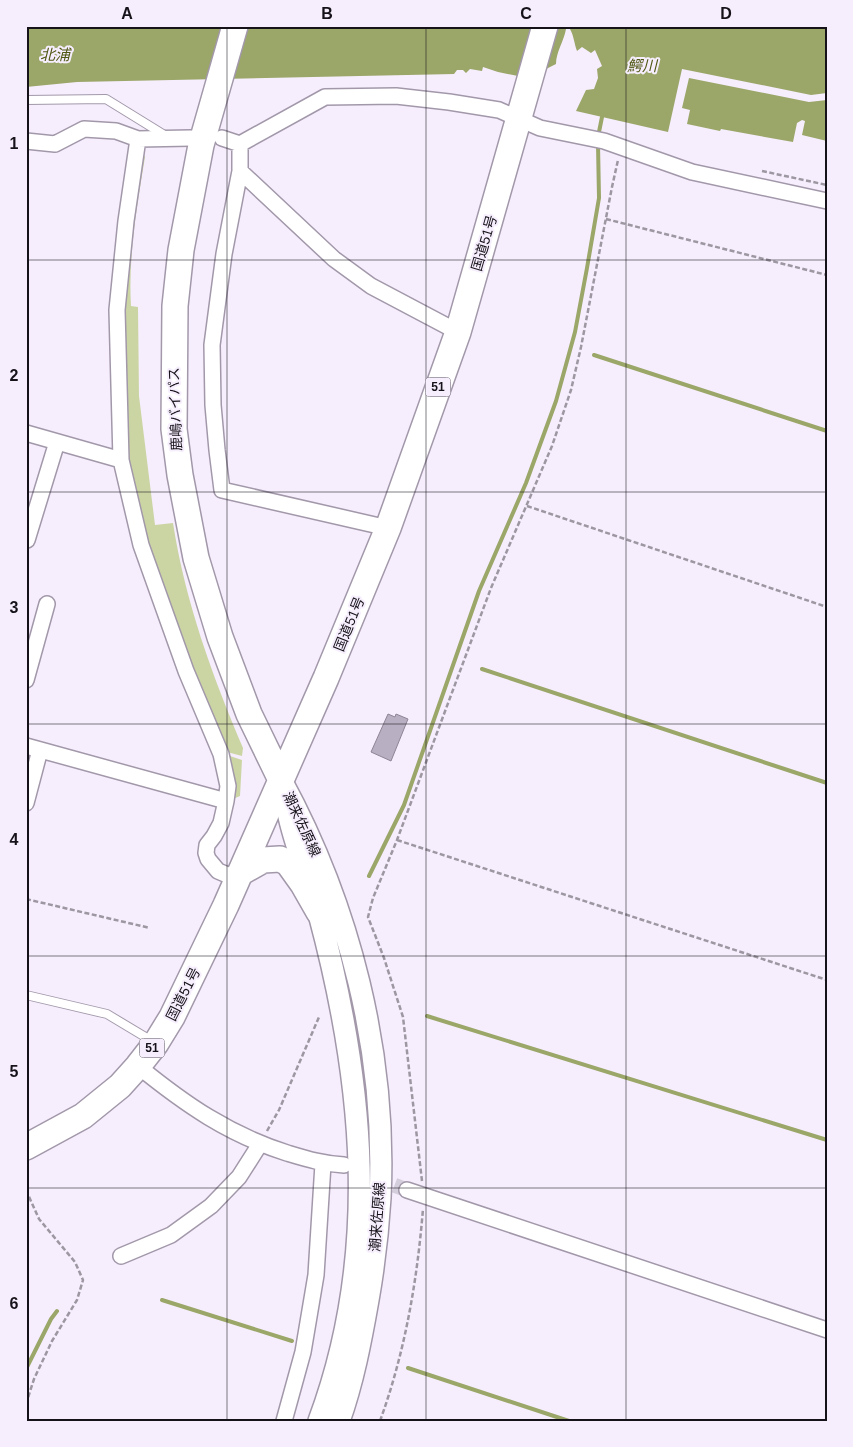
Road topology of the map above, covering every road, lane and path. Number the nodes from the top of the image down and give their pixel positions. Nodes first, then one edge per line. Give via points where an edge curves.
1 (235, 26) edge
2 (545, 26) edge
3 (26, 100) edge
4 (519, 119) junction
5 (168, 138) junction
6 (192, 138) dead end
7 (222, 138) dead end
8 (138, 139) junction
9 (26, 141) edge
10 (240, 144) junction
11 (622, 147) junction
12 (240, 170) junction
13 (827, 201) edge
14 (606, 219) junction
15 (827, 274) edge
16 (458, 332) junction
17 (26, 433) edge
18 (57, 442) junction
19 (121, 460) junction
20 (527, 506) junction
21 (388, 528) junction
22 (27, 540) edge
23 (47, 604) dead end
24 (827, 607) edge
25 (26, 680) edge
26 (33, 748) edge
27 (281, 780) junction
28 (226, 800) junction
29 (26, 802) edge
30 (397, 840) junction
31 (239, 876) junction
32 (26, 899) edge
33 (319, 912) junction
34 (150, 928) dead end
35 (827, 980) edge
36 (26, 995) edge
37 (319, 1017) dead end
38 (156, 1043) junction
39 (138, 1066) junction
40 (260, 1144) junction
41 (26, 1147) edge
42 (323, 1164) junction
43 (344, 1165) dead end
44 (26, 1190) edge
45 (407, 1190) tunnel mouth
46 (424, 1197) junction
47 (121, 1256) dead end
48 (827, 1330) edge
49 (26, 1404) edge
50 (284, 1421) edge
51 (319, 1421) edge
52 (339, 1421) edge
53 (380, 1421) edge

1 - 27 highway, 鹿嶋バイパス via 201,146 181,250 175,306 174,429 196,558 220,637 249,714
2 - 4 highway, 国道51号 / 51
3 - 5 lane via 106,99
4 - 10 street via 499,110 449,102 396,96 325,97
4 - 11 street via 540,128
4 - 16 highway, 国道51号 / 51
5 - 6 street
5 - 8 street
7 - 10 street
8 - 9 street via 116,131 84,129 56,144
8 - 19 street via 117,310
10 - 12 street
11 - 13 street via 692,172
11 - 14 path
12 - 16 street via 334,259 371,286
12 - 21 street via 224,254 212,346 214,414 222,490
14 - 15 path
14 - 20 path via 571,390
16 - 21 highway, 国道51号 / 51
17 - 18 street
18 - 19 street
18 - 22 street
19 - 28 street via 141,545 186,671 221,754 228,786
20 - 24 path
20 - 30 path via 491,588
21 - 27 highway, 国道51号 / 51
23 - 25 street
26 - 28 street
26 - 29 street
27 - 31 highway, 国道51号 / 51
27 - 33 main road, 潮来佐原線 via 292,832
27 - 52 main road, 潮来佐原線 via 304,822 338,909 366,1014 376,1076 380,1198 373,1267 362,1335
28 - 31 street via 221,823 207,845 206,853 218,871
30 - 35 path
30 - 46 path via 368,917 403,1017
31 - 33 highway via 263,860 280,859 288,863
31 - 38 highway, 国道51号 / 51 via 192,977
32 - 34 path
33 - 51 main road, 潮来佐原線 via 353,1078 359,1137 360,1197 356,1259 344,1331
36 - 38 lane via 107,1014
37 - 40 path via 279,1110
38 - 39 highway, 国道51号 / 51
39 - 40 street via 191,1107
39 - 41 highway, 国道51号 / 51 via 120,1086 83,1116
40 - 42 street
40 - 47 street via 239,1177 211,1206 171,1235
42 - 43 street
42 - 50 street via 316,1275 303,1352
44 - 49 path via 39,1219 75,1262 83,1280 77,1300 34,1379
45 - 46 street
46 - 48 street
46 - 53 path via 410,1314 401,1356

